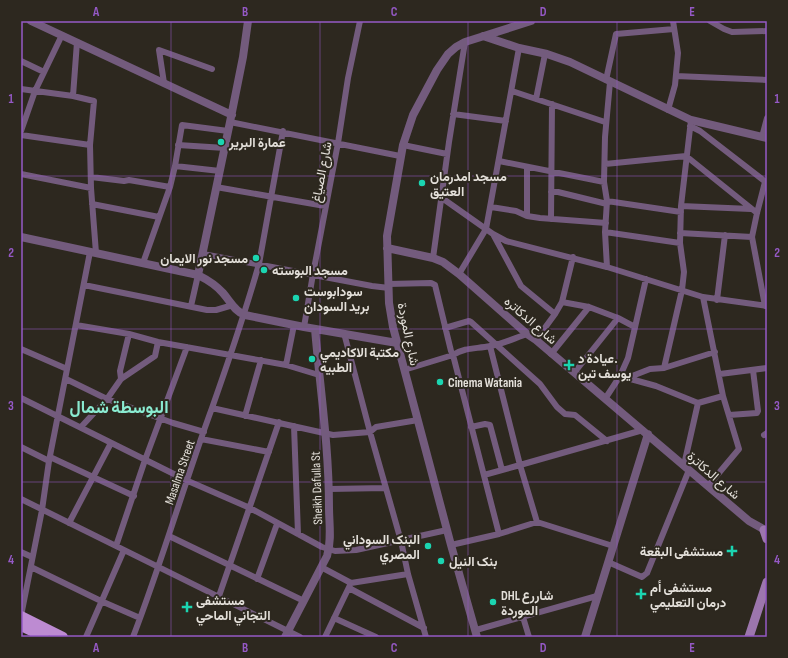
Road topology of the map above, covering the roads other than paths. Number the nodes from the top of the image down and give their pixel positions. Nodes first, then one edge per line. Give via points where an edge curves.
1 (31, 21) edge
2 (248, 21) edge
3 (360, 21) edge
4 (531, 21) edge
5 (673, 21) edge
6 (710, 21) edge
7 (512, 24) edge
8 (674, 29) junction
9 (767, 31) edge
10 (62, 35) junction
11 (483, 36) junction
12 (77, 42) junction
13 (465, 42) junction
14 (519, 48) junction
15 (545, 54) junction
16 (21, 61) edge
17 (212, 69) dead end
18 (44, 72) junction
19 (676, 76) junction
20 (767, 80) edge
21 (608, 81) junction
22 (164, 83) junction
23 (21, 89) edge
24 (35, 91) junction
25 (512, 91) junction
26 (74, 96) junction
27 (536, 99) junction
28 (552, 104) junction
29 (668, 110) junction
30 (453, 114) junction
31 (231, 118) junction
32 (767, 118) edge
33 (506, 121) junction
34 (605, 122) junction
35 (691, 123) junction
36 (21, 130) edge
37 (228, 131) junction
38 (283, 132) junction
39 (765, 138) edge
40 (338, 143) junction
41 (178, 145) junction
42 (403, 145) junction
43 (90, 146) junction
44 (225, 148) junction
45 (447, 154) junction
46 (400, 156) junction
47 (686, 156) junction
48 (499, 161) junction
49 (605, 164) junction
50 (175, 166) junction
51 (527, 167) junction
52 (220, 171) junction
53 (551, 172) junction
54 (21, 174) edge
55 (91, 177) junction
56 (604, 182) junction
57 (766, 183) edge
58 (170, 187) junction
59 (216, 187) junction
60 (91, 188) junction
61 (551, 192) junction
62 (271, 197) junction
63 (442, 198) junction
64 (607, 202) junction
65 (92, 204) junction
66 (325, 206) junction
67 (491, 207) junction
68 (681, 209) junction
69 (754, 211) junction
70 (527, 216) junction
71 (159, 217) junction
72 (551, 219) junction
73 (606, 223) junction
74 (486, 229) junction
75 (605, 232) junction
76 (680, 233) junction
77 (493, 234) junction
78 (725, 235) junction
79 (21, 237) edge
80 (752, 237) junction
81 (680, 243) junction
82 (387, 248) junction
83 (93, 252) junction
84 (203, 254) junction
85 (573, 257) junction
86 (432, 258) junction
87 (143, 263) junction
88 (259, 264) junction
89 (607, 267) junction
90 (313, 274) junction
91 (459, 274) junction
92 (198, 275) junction
93 (646, 279) junction
94 (84, 285) junction
95 (389, 286) junction
96 (682, 290) junction
97 (703, 297) junction
98 (717, 300) junction
99 (562, 302) junction
100 (232, 305) junction
101 (191, 306) junction
102 (766, 306) edge
103 (590, 307) junction
104 (243, 314) junction
105 (555, 314) junction
106 (618, 318) junction
107 (76, 325) junction
108 (294, 325) junction
109 (635, 326) junction
110 (304, 327) junction
111 (445, 328) junction
112 (315, 329) junction
113 (344, 333) junction
114 (128, 334) junction
115 (527, 334) junction
116 (536, 340) junction
117 (158, 342) junction
118 (397, 342) junction
119 (493, 345) junction
120 (187, 347) junction
121 (21, 349) edge
122 (715, 352) junction
123 (551, 354) junction
124 (231, 355) junction
125 (453, 355) junction
126 (261, 360) junction
127 (286, 366) junction
128 (664, 368) junction
129 (767, 368) edge
130 (67, 369) junction
131 (404, 370) junction
132 (753, 370) junction
133 (574, 373) junction
134 (720, 374) junction
135 (319, 375) junction
136 (620, 376) junction
137 (627, 378) junction
138 (66, 379) junction
139 (121, 379) junction
140 (723, 396) junction
141 (21, 398) edge
142 (107, 399) junction
143 (605, 399) junction
144 (698, 403) junction
145 (212, 408) junction
146 (729, 415) junction
147 (58, 416) junction
148 (245, 416) junction
149 (161, 419) junction
150 (418, 420) junction
151 (279, 422) junction
152 (294, 426) junction
153 (81, 427) junction
154 (471, 427) junction
155 (204, 432) junction
156 (370, 432) junction
157 (645, 432) junction
158 (326, 434) junction
159 (201, 439) junction
160 (607, 441) junction
161 (111, 443) junction
162 (21, 447) edge
163 (269, 452) junction
164 (50, 459) junction
165 (145, 460) junction
166 (520, 464) junction
167 (687, 468) junction
168 (502, 470) junction
169 (484, 474) junction
170 (92, 476) junction
171 (188, 480) junction
172 (708, 486) junction
173 (386, 488) junction
174 (329, 489) junction
175 (134, 496) junction
176 (21, 499) edge
177 (250, 508) junction
178 (42, 510) junction
179 (537, 522) junction
180 (69, 523) junction
181 (277, 524) junction
182 (447, 530) junction
183 (766, 533) edge
184 (298, 534) junction
185 (499, 534) junction
186 (169, 536) junction
187 (401, 541) junction
188 (451, 545) junction
189 (116, 546) junction
190 (613, 546) junction
191 (124, 550) junction
192 (329, 550) junction
193 (21, 552) edge
194 (32, 557) junction
195 (608, 562) junction
196 (230, 565) junction
197 (321, 566) junction
198 (31, 567) junction
199 (158, 567) junction
200 (408, 574) junction
201 (257, 579) junction
202 (767, 582) edge
203 (350, 585) junction
204 (219, 596) junction
205 (597, 596) junction
206 (101, 601) junction
207 (304, 601) junction
208 (21, 616) edge
209 (523, 617) junction
210 (140, 618) junction
211 (334, 618) junction
212 (21, 626) edge
213 (424, 628) junction
214 (287, 634) edge
215 (477, 634) edge
216 (44, 637) edge
217 (63, 637) edge
218 (86, 637) edge
219 (133, 637) edge
220 (300, 637) edge
221 (325, 637) edge
222 (376, 637) edge
223 (426, 637) edge
224 (529, 637) edge
225 (585, 637) edge
226 (749, 637) edge

1 - 10 street
2 - 31 street
3 - 40 street, شارع الصياغ
4 - 7 street, شارع الموردة
5 - 8 street
6 - 9 street via 732,32
7 - 11 street, شارع الموردة
8 - 19 street via 678,53
8 - 21 street via 616,34
10 - 12 street
10 - 18 street
11 - 13 street, شارع الموردة
11 - 14 street
12 - 22 street
12 - 26 street
13 - 30 street
13 - 42 street, شارع الموردة via 448,54 437,70 412,115
14 - 15 street
14 - 25 street
15 - 21 street via 570,62
15 - 27 street
16 - 18 street
17 - 22 street via 159,50
18 - 24 street
19 - 20 street
19 - 29 street
21 - 29 street
21 - 34 street
22 - 31 street
23 - 24 street
24 - 26 street
24 - 36 street
25 - 27 street
25 - 33 street
26 - 43 street via 94,101
27 - 28 street
28 - 34 street
28 - 53 street
29 - 35 street
30 - 33 street
30 - 45 street
31 - 37 street
31 - 38 street
32 - 39 street
33 - 48 street
34 - 49 street
35 - 39 street
35 - 47 street
35 - 57 street
36 - 43 street
37 - 41 street via 182,125
37 - 44 street
38 - 40 street
38 - 62 street, Masalma Street
40 - 46 street
40 - 66 street, شارع الصياغ
41 - 44 street
41 - 50 street
42 - 45 street
42 - 46 street, شارع الموردة
43 - 55 street
44 - 52 street
45 - 63 street
46 - 82 street, شارع الموردة via 387,231
47 - 49 street
47 - 68 street
47 - 69 street
48 - 51 street
48 - 67 street
49 - 56 street
50 - 52 street
50 - 58 street
51 - 53 street
51 - 70 street
52 - 59 street
53 - 56 street
53 - 61 street
54 - 60 street
55 - 58 street
55 - 60 street
56 - 64 street
57 - 69 street
58 - 71 street
59 - 62 street
59 - 84 street
60 - 65 street
61 - 64 street
61 - 72 street
62 - 66 street
62 - 88 street, Masalma Street
63 - 74 street
63 - 86 street
64 - 68 street
64 - 73 street
65 - 71 street
65 - 83 street
66 - 90 street, شارع الصياغ
67 - 70 street via 516,211
67 - 74 street
68 - 69 street
68 - 76 street
69 - 80 street
70 - 72 street
71 - 87 street
72 - 73 street
73 - 75 street
74 - 77 street
74 - 91 street
75 - 81 street
75 - 89 street
76 - 78 street
76 - 81 street
77 - 85 street via 506,241
77 - 105 street via 521,286
78 - 80 street
78 - 98 street
79 - 83 street
80 - 102 street
81 - 96 street via 684,272
82 - 86 street, شارع الدكاتره
82 - 95 street, شارع الموردة
83 - 87 street
83 - 94 street
84 - 88 street
84 - 92 street
85 - 89 street
85 - 99 street
86 - 91 street, شارع الدكاتره via 443,262
87 - 92 street
88 - 90 street
88 - 104 street, Masalma Street
89 - 93 street
90 - 95 street via 372,286
90 - 110 street, شارع الصياغ
91 - 115 street, شارع الدكاتره
92 - 100 street via 215,286
92 - 101 street
93 - 96 street
93 - 109 street
94 - 101 street
94 - 107 street
95 - 111 street via 435,285
95 - 118 street, شارع الموردة via 390,315
96 - 97 street
96 - 128 street
97 - 98 street
97 - 122 street
98 - 102 street
99 - 103 street
99 - 105 street
100 - 101 street via 212,310
100 - 104 street
103 - 106 street
103 - 123 street
104 - 108 street
104 - 124 street, Masalma Street
105 - 116 street
106 - 109 street
106 - 133 street
107 - 114 street
107 - 130 street
108 - 110 street
108 - 127 street
109 - 136 street via 628,358
110 - 112 street
111 - 119 street via 469,320
111 - 125 street
112 - 113 street
112 - 135 street, Sheikh Dafulla St
113 - 118 street
113 - 156 street
114 - 117 street
114 - 139 street via 120,372
115 - 116 street, شارع الدكاتره
115 - 119 street
116 - 123 street, شارع الدكاتره
117 - 120 street
117 - 139 street via 155,356
118 - 131 street, شارع الموردة
119 - 125 street via 476,347
119 - 160 street via 540,384 565,414 575,415
119 - 166 street
120 - 124 street
120 - 149 street
121 - 130 street
122 - 128 street
122 - 134 street
123 - 133 street, شارع الدكاتره
124 - 126 street
124 - 145 street, Masalma Street
125 - 131 street
125 - 154 street
126 - 127 street
126 - 148 street
127 - 135 street
128 - 137 street via 650,369
129 - 132 street
130 - 138 street
131 - 150 street, شارع الموردة
132 - 134 street
132 - 146 street via 757,413
133 - 143 street, شارع الدكاتره
134 - 140 street
135 - 158 street, Sheikh Dafulla St
136 - 137 street
136 - 143 street
137 - 144 street via 656,386
138 - 142 street
138 - 147 street
139 - 142 street
140 - 144 street
140 - 146 street
141 - 147 street
142 - 149 street
142 - 153 street
143 - 157 street, شارع الدكاتره
144 - 167 street
145 - 148 street
145 - 155 street, Masalma Street
146 - 172 street via 739,449
147 - 153 street
147 - 164 street
148 - 151 street
149 - 155 street
149 - 165 street
150 - 156 street via 376,427
150 - 182 street, شارع الموردة
151 - 152 street
151 - 163 street
152 - 158 street
152 - 184 street
153 - 161 street
154 - 168 street via 490,425
154 - 169 street
155 - 159 street, Masalma Street
156 - 158 street
156 - 173 street
157 - 160 street
157 - 167 street, شارع الدكاترة
157 - 190 street
158 - 174 street, Sheikh Dafulla St
159 - 163 street
159 - 171 street, Masalma Street
160 - 166 street
161 - 165 street
161 - 170 street
162 - 164 street
163 - 177 street
164 - 170 street
164 - 178 street
165 - 171 street
165 - 175 street
166 - 168 street
166 - 179 street
167 - 172 street, شارع الدكاترة
167 - 195 street via 647,574 642,577
168 - 169 street
169 - 185 street
170 - 175 street
170 - 180 street
171 - 177 street
171 - 186 street, Masalma Street
172 - 183 street, شارع الدكاترة
173 - 174 street
173 - 187 street
174 - 192 street, Sheikh Dafulla St
175 - 189 street
176 - 178 street
177 - 181 street
177 - 196 street
178 - 180 street
178 - 194 street
179 - 185 street
179 - 190 street
180 - 189 street
181 - 184 street
181 - 201 street
182 - 187 street
182 - 188 street, شارع الموردة
184 - 192 street
185 - 188 street
186 - 196 street
186 - 199 street, Masalma Street
187 - 192 street via 342,551
187 - 200 street
188 - 215 street, شارع الموردة
189 - 191 street
190 - 195 street
191 - 199 street
191 - 206 street
192 - 197 street, Sheikh Dafulla St
193 - 194 street
194 - 198 street
195 - 205 street
196 - 201 street
196 - 204 street
197 - 203 street
197 - 207 street, Sheikh Dafulla St
198 - 206 street
198 - 208 street
199 - 204 street
199 - 210 street, Masalma Street
200 - 203 street
200 - 213 street
201 - 207 street
202 - 226 main road
203 - 211 street
203 - 213 street
204 - 214 street
205 - 209 street
205 - 225 street
206 - 210 street
206 - 218 street
207 - 214 street, Sheikh Dafulla St
208 - 217 main road
209 - 215 street
209 - 224 street
210 - 219 street, Masalma Street
211 - 221 street
211 - 222 street
212 - 216 main road
213 - 223 street
214 - 220 street

